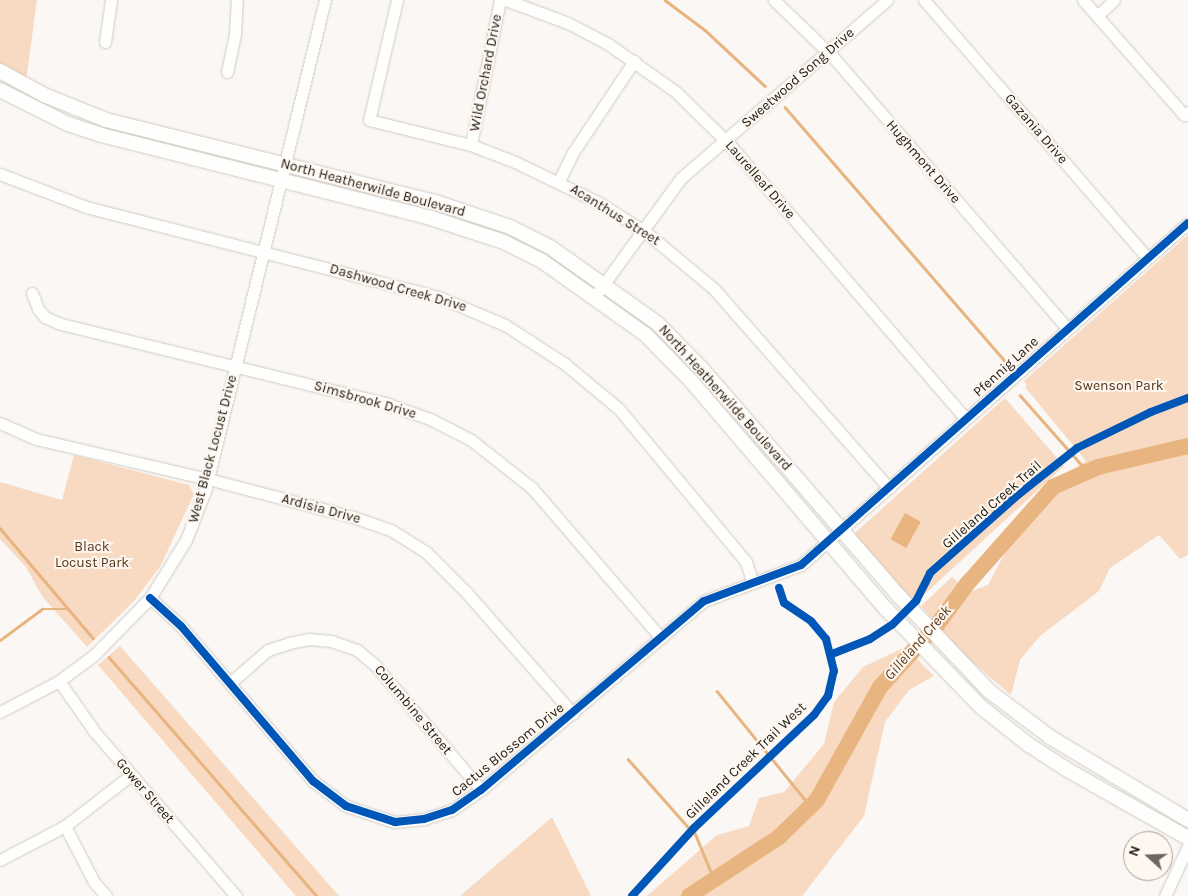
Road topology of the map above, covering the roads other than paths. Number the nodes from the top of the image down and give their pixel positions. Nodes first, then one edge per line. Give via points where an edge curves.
1 (111, 0) edge
2 (237, 0) edge
3 (324, 0) edge
4 (397, 0) edge
5 (500, 0) edge
6 (506, 0) edge
7 (774, 0) edge
8 (887, 0) edge
9 (924, 0) edge
10 (1084, 0) edge
11 (1114, 0) edge
12 (1097, 16) junction
13 (105, 42) dead end
14 (829, 52) junction
15 (634, 61) junction
16 (0, 71) edge
17 (227, 72) dead end
18 (0, 90) edge
19 (1188, 112) edge
20 (726, 140) junction
21 (471, 146) junction
22 (284, 165) junction
23 (0, 174) edge
24 (280, 180) junction
25 (559, 181) junction
26 (1188, 223) edge
27 (641, 230) junction
28 (263, 251) junction
29 (1148, 257) junction
30 (604, 282) junction
31 (32, 293) dead end
32 (595, 296) junction
33 (1068, 328) junction
34 (236, 366) junction
35 (966, 419) junction
36 (0, 423) edge
37 (208, 479) junction
38 (889, 488) junction
39 (842, 529) junction
40 (830, 540) junction
41 (752, 581) junction
42 (150, 598) junction
43 (661, 638) junction
44 (59, 681) junction
45 (230, 683) junction
46 (0, 712) edge
47 (573, 714) junction
48 (1050, 737) junction
49 (1029, 745) junction
50 (131, 775) junction
51 (481, 790) junction
52 (1188, 820) edge
53 (65, 826) junction
54 (1188, 838) edge
55 (1188, 846) edge
56 (0, 860) edge
57 (106, 896) edge
58 (236, 896) edge
59 (1165, 896) edge

1 - 13 street
2 - 17 street via 235,34
3 - 22 street, West Black Locust Drive
4 - 21 street, Acanthus Street via 369,120
5 - 21 street, Wild Orchard Drive
6 - 15 street, Laurelleaf Drive via 568,23
7 - 14 street, Hughmont Drive
8 - 14 street, Sweetwood Song Drive
9 - 29 street, Gazania Drive
10 - 12 street
11 - 12 street
12 - 19 street via 1184,115
14 - 20 street, Sweetwood Song Drive
14 - 33 street, Hughmont Drive
15 - 20 street, Laurelleaf Drive via 676,92
15 - 25 street via 572,154
16 - 22 main road, North Heatherwilde Boulevard via 44,95 106,120
18 - 24 main road, North Heatherwilde Boulevard via 60,120 101,135
20 - 27 street, Sweetwood Song Drive via 681,178
20 - 35 street, Laurelleaf Drive
21 - 25 street, Acanthus Street
22 - 24 street, West Black Locust Drive
22 - 30 main road, North Heatherwilde Boulevard via 432,201 510,227 550,247
23 - 28 street, Dashwood Creek Drive via 86,207
24 - 28 street, West Black Locust Drive
24 - 32 main road, North Heatherwilde Boulevard via 428,217 504,242 542,261
25 - 27 street, Acanthus Street
26 - 29 street, Pfennig Lane
27 - 30 street, Sweetwood Song Drive
27 - 38 street, Acanthus Street via 714,289
28 - 34 street, West Black Locust Drive
28 - 41 street, Dashwood Creek Drive via 439,297 505,325 534,343 594,386 619,409 746,562
29 - 33 street, Pfennig Lane
30 - 32 street, Sweetwood Song Drive
30 - 39 main road, North Heatherwilde Boulevard via 657,323 704,371
31 - 34 street, Simsbrook Drive via 42,313 61,324
32 - 40 main road, North Heatherwilde Boulevard via 646,335 692,382
33 - 35 street, Pfennig Lane
34 - 37 street, West Black Locust Drive
34 - 43 street, Simsbrook Drive via 388,404 430,419 471,440 532,488
35 - 38 street, Pfennig Lane
36 - 37 street, Ardisia Drive via 36,439
37 - 42 street, West Black Locust Drive via 186,540
37 - 47 street, Ardisia Drive via 375,523 410,540 466,592
38 - 39 street, Pfennig Lane
39 - 40 street, Pfennig Lane
39 - 48 main road, North Heatherwilde Boulevard via 954,658 1019,717
40 - 41 street, Cactus Blossom Drive via 801,565 775,577
40 - 49 main road, North Heatherwilde Boulevard via 886,609 946,673 981,707
41 - 43 street, Cactus Blossom Drive via 704,601
42 - 44 street, West Black Locust Drive via 94,655
42 - 45 street, Cactus Blossom Drive via 181,626
43 - 47 street, Cactus Blossom Drive
44 - 46 street, West Black Locust Drive
44 - 50 street, Gower Street
45 - 51 street, Cactus Blossom Drive via 313,781 346,806 395,822 424,819 452,810
45 - 51 street, Columbine Street via 268,650 288,643 309,639 331,640 357,650 376,666
47 - 51 street, Cactus Blossom Drive
48 - 49 main road
48 - 52 main road, North Heatherwilde Boulevard
49 - 54 main road, North Heatherwilde Boulevard
50 - 53 street
50 - 58 street, Gower Street
53 - 56 street
53 - 57 street via 94,882
55 - 59 street

